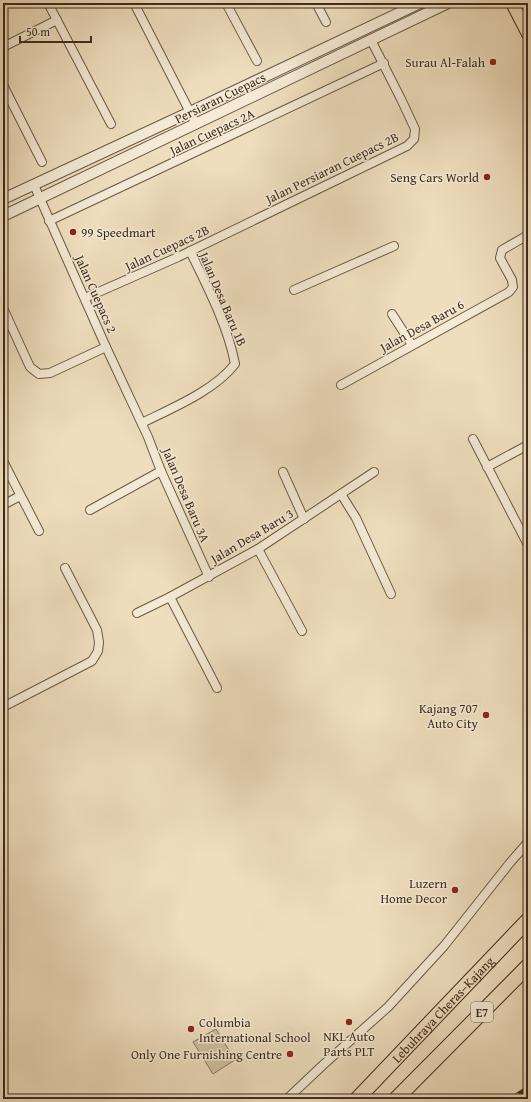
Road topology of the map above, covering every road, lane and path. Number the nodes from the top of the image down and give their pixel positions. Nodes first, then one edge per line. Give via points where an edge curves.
1 (48, 3) edge
2 (135, 3) edge
3 (226, 3) edge
4 (316, 3) edge
5 (420, 3) edge
6 (448, 3) edge
7 (512, 3) edge
8 (57, 20) junction
9 (326, 22) dead end
10 (528, 34) edge
11 (371, 40) junction
12 (3, 47) edge
13 (257, 61) dead end
14 (384, 63) junction
15 (3, 85) edge
16 (190, 112) junction
17 (111, 124) dead end
18 (196, 124) junction
19 (42, 162) dead end
20 (34, 186) junction
21 (3, 199) edge
22 (40, 199) junction
23 (3, 216) edge
24 (260, 218) joint
25 (49, 221) junction
26 (528, 235) edge
27 (394, 246) dead end
28 (190, 251) junction
29 (294, 290) dead end
30 (85, 298) junction
31 (3, 308) edge
32 (392, 314) dead end
33 (412, 345) junction
34 (106, 347) junction
35 (341, 385) dead end
36 (142, 423) junction
37 (473, 439) dead end
38 (528, 445) edge
39 (3, 461) edge
40 (487, 467) junction
41 (161, 471) junction
42 (282, 472) dead end
43 (374, 472) dead end
44 (341, 494) junction
45 (20, 496) junction
46 (3, 505) edge
47 (90, 510) dead end
48 (304, 519) junction
49 (38, 531) dead end
50 (527, 543) edge
51 (258, 549) junction
52 (65, 568) dead end
53 (208, 577) junction
54 (391, 594) dead end
55 (170, 597) junction
56 (137, 613) dead end
57 (302, 631) dead end
58 (217, 688) dead end
59 (3, 707) edge
60 (528, 842) edge
61 (528, 920) edge
62 (528, 966) edge
63 (396, 1060) junction
64 (287, 1099) edge
65 (348, 1099) edge
66 (357, 1099) edge
67 (396, 1099) edge

1 - 8 street
2 - 16 street
3 - 13 street
4 - 9 street
5 - 16 street, Persiaran Cuepacs
6 - 11 street, Persiaran Cuepacs
7 - 10 main road
8 - 12 street
8 - 17 street
11 - 14 street
11 - 18 street, Persiaran Cuepacs
14 - 24 street, Jalan Persiaran Cuepacs 2B via 415,129 414,139 407,146
14 - 25 street, Jalan Cuepacs 2A
15 - 19 street
16 - 18 street
16 - 20 street, Persiaran Cuepacs
18 - 22 street, Persiaran Cuepacs
20 - 21 street, Persiaran Cuepacs
20 - 22 street, Jalan Cuepacs 2
22 - 23 street, Persiaran Cuepacs
22 - 25 street, Jalan Cuepacs 2
24 - 28 street, Jalan Cuepacs 2B
25 - 30 street, Jalan Cuepacs 2
26 - 33 street, Jalan Desa Baru 6 via 502,250 500,258 512,280 513,287 509,292
27 - 29 street
28 - 30 street, Jalan Cuepacs 2B
28 - 36 street, Jalan Desa Baru 1B via 210,292 235,364 228,374 193,398
30 - 34 street, Jalan Cuepacs 2
31 - 34 street via 30,367 39,374 50,373
32 - 33 street
33 - 35 street, Jalan Desa Baru 6
34 - 36 street, Jalan Cuepacs 2
36 - 41 street, Jalan Desa Baru 3A
37 - 40 street
38 - 40 street
39 - 45 street
40 - 50 street
41 - 47 street
41 - 53 street, Jalan Desa Baru 3A
42 - 48 street
43 - 44 street, Jalan Desa Baru 3
44 - 48 street, Jalan Desa Baru 3
44 - 54 street via 356,518
45 - 46 street
45 - 49 street
48 - 51 street, Jalan Desa Baru 3
51 - 53 street, Jalan Desa Baru 3
51 - 57 street
52 - 59 street via 97,630 98,651 92,661
53 - 55 street, Jalan Desa Baru 3
55 - 56 street, Jalan Desa Baru 3
55 - 58 street
60 - 64 street via 444,946 388,1007
61 - 63 highway, Lebuhraya Cheras–Kajang / E7
62 - 67 highway, Lebuhraya Cheras–Kajang / E7
63 - 65 highway
63 - 66 highway, Lebuhraya Cheras–Kajang / E7

